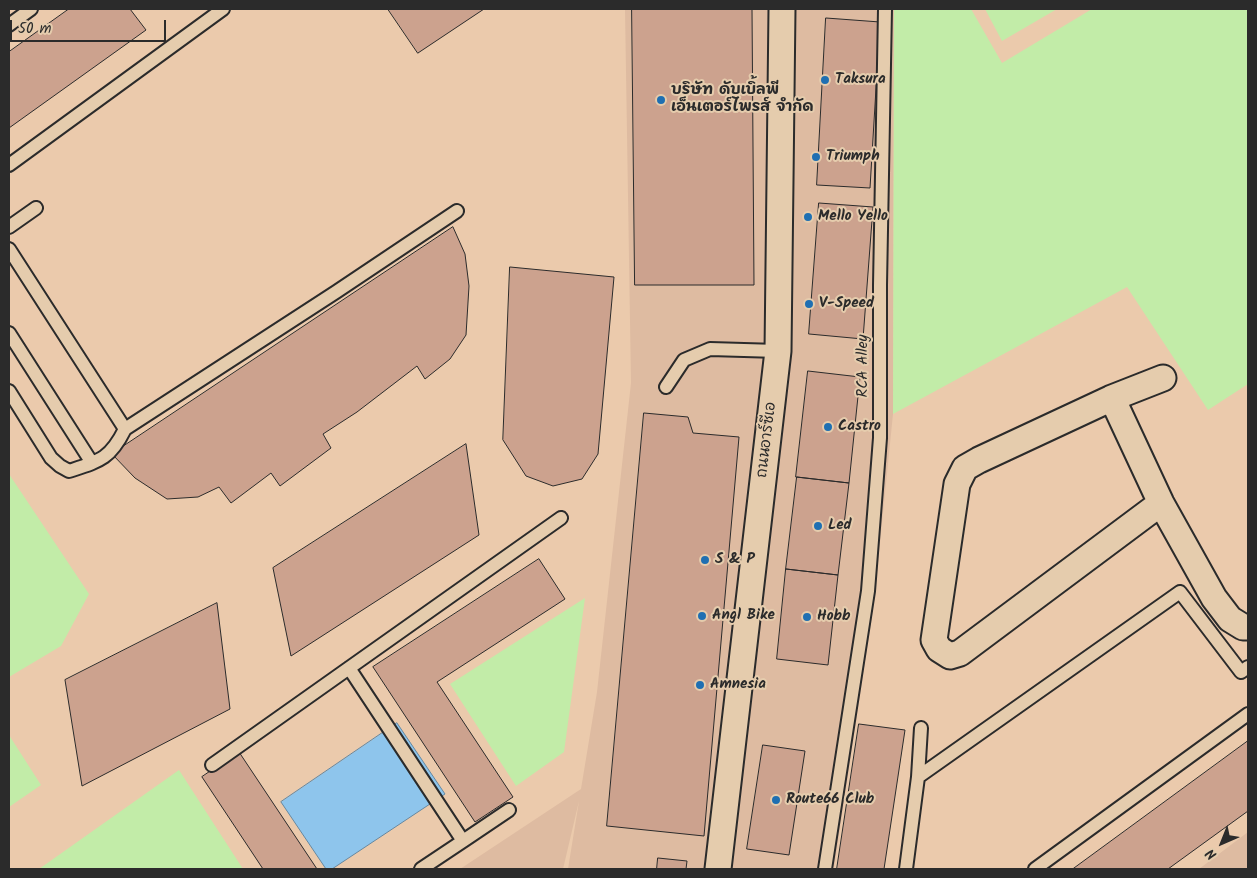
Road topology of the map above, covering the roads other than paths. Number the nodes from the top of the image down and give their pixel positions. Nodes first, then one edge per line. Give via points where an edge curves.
1 (31, 9) edge
2 (223, 9) edge
3 (782, 9) edge
4 (885, 9) edge
5 (9, 25) edge
6 (9, 165) edge
7 (36, 208) dead end
8 (457, 211) dead end
9 (9, 226) edge
10 (9, 249) edge
11 (9, 333) edge
12 (778, 351) junction
13 (1162, 378) dead end
14 (666, 386) dead end
15 (9, 391) edge
16 (1112, 398) junction
17 (125, 428) junction
18 (92, 463) junction
19 (1161, 503) junction
20 (561, 518) dead end
21 (1248, 626) edge
22 (350, 668) junction
23 (1248, 668) edge
24 (1248, 714) edge
25 (921, 728) dead end
26 (212, 765) dead end
27 (918, 777) junction
28 (509, 810) dead end
29 (463, 841) junction
30 (421, 869) edge
31 (718, 869) edge
32 (825, 869) edge
33 (906, 869) edge
34 (1035, 869) edge

1 - 5 lane
2 - 6 lane
3 - 12 street, ถนนอาร์ซีเอ
4 - 32 lane, RCA Alley via 879,447 868,591
7 - 9 lane
8 - 17 lane
10 - 17 lane
11 - 18 lane
12 - 14 lane via 710,349 684,360
12 - 31 street, ถนนอาร์ซีเอ
13 - 16 street
15 - 18 lane via 51,458 60,466 70,471
16 - 19 street
16 - 19 street via 965,468 956,484 934,640 939,649 950,656 960,653
17 - 18 lane via 110,453
19 - 21 street via 1214,598 1230,619 1243,627
20 - 22 lane
22 - 26 lane
22 - 29 lane
23 - 27 lane via 1241,672 1180,592
24 - 34 lane
25 - 27 lane
27 - 33 lane
28 - 29 lane
29 - 30 lane

